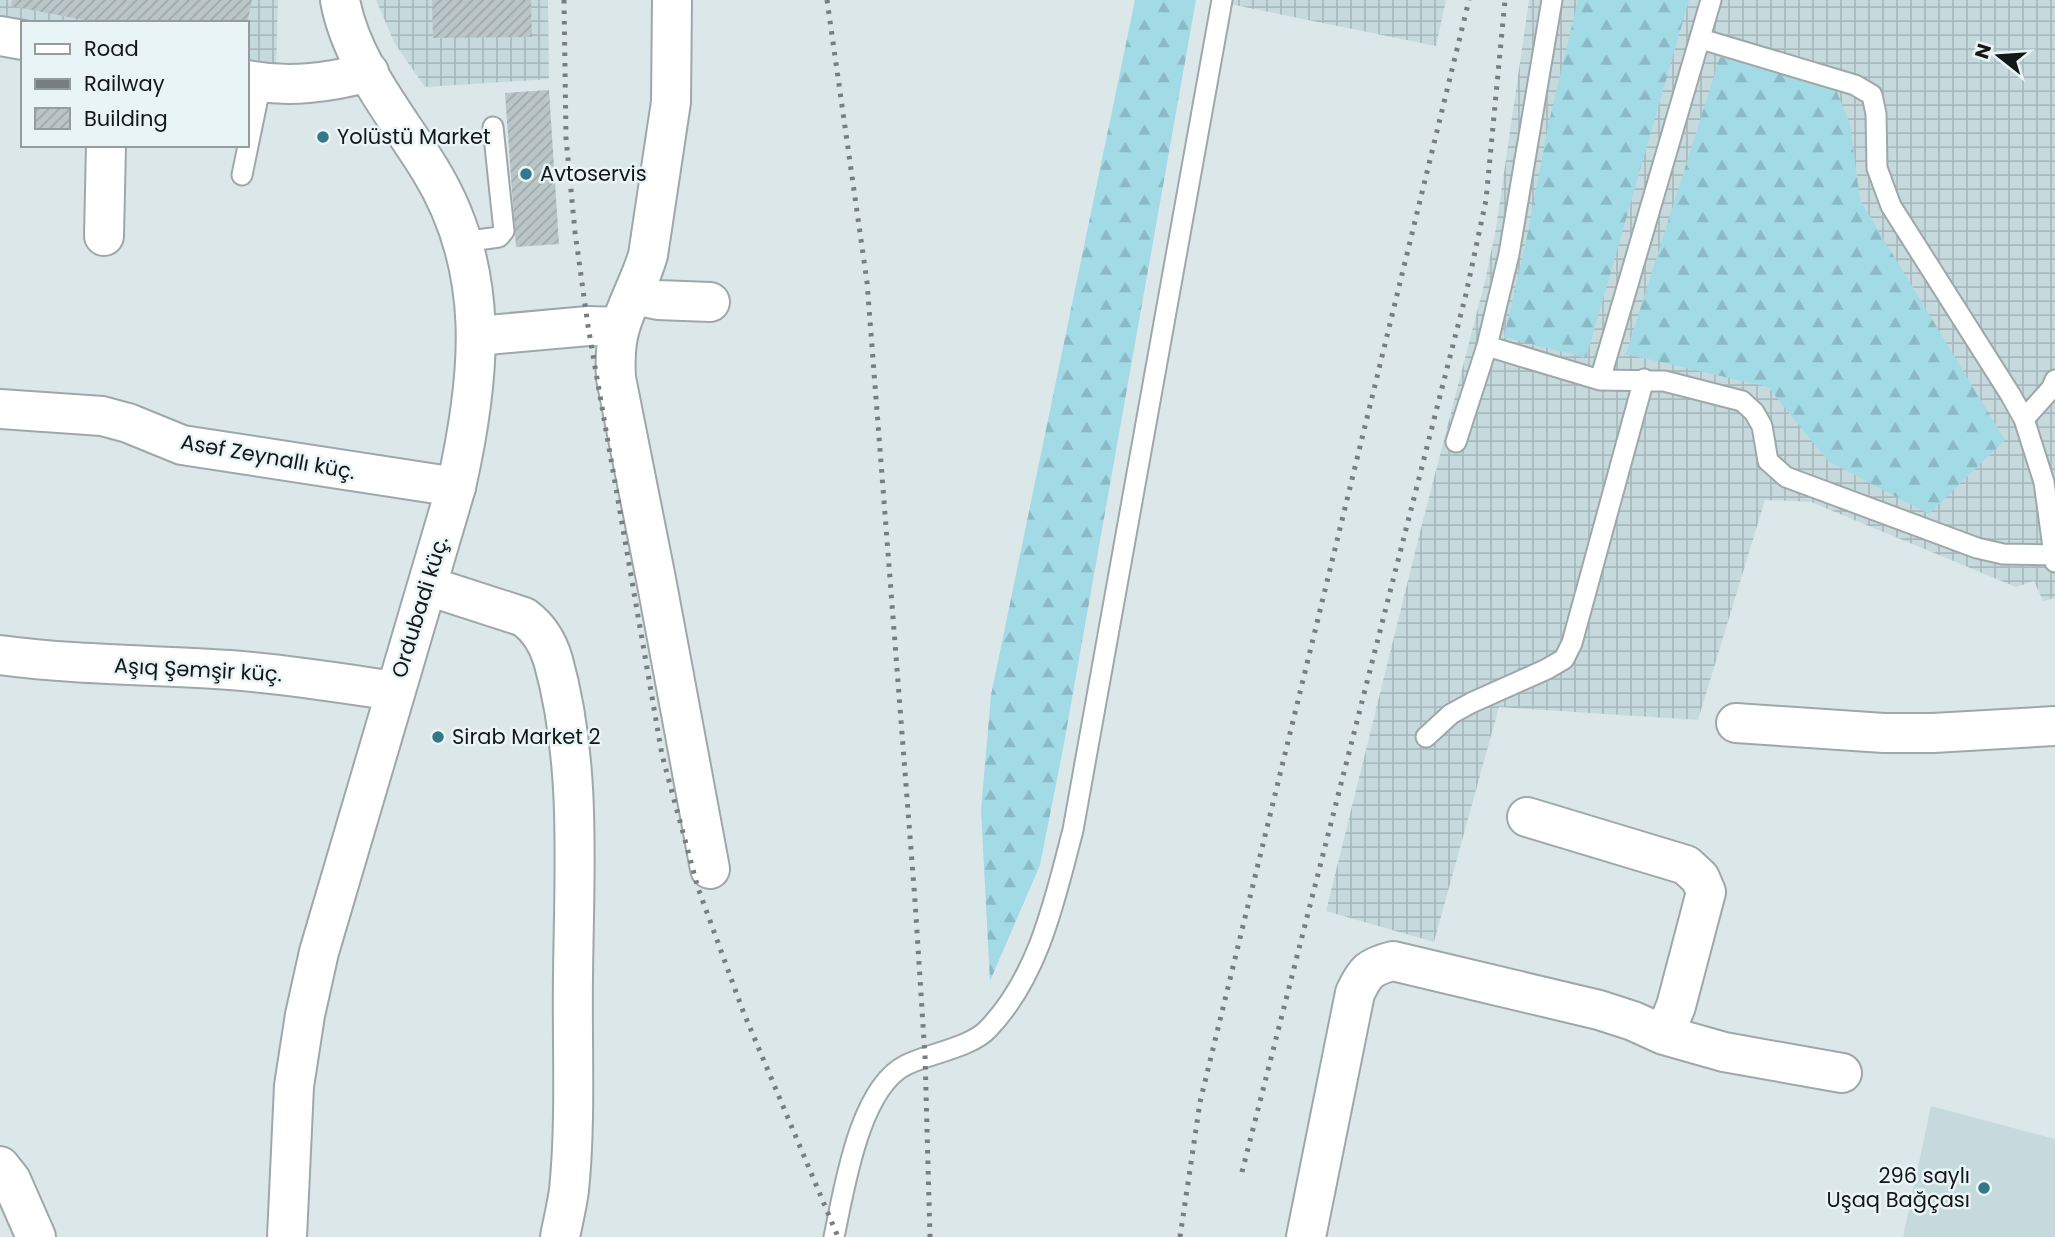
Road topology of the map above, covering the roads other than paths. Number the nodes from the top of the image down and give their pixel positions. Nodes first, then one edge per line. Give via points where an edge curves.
1 (340, 0) edge
2 (673, 0) edge
3 (1222, 0) edge
4 (1552, 0) edge
5 (1711, 0) edge
6 (0, 36) edge
7 (1701, 39) junction
8 (21, 40) edge
9 (369, 72) junction
10 (254, 81) edge
11 (493, 127) dead end
12 (248, 128) edge
13 (106, 147) edge
14 (246, 147) edge
15 (242, 175) dead end
16 (104, 236) dead end
17 (463, 242) junction
18 (710, 302) dead end
19 (627, 311) junction
20 (477, 336) junction
21 (1487, 346) junction
22 (1644, 379) junction
23 (1600, 380) junction
24 (2055, 380) edge
25 (0, 409) edge
26 (2024, 419) junction
27 (1456, 442) dead end
28 (456, 487) junction
29 (2054, 559) edge
30 (428, 586) junction
31 (0, 655) edge
32 (395, 691) junction
33 (1737, 723) dead end
34 (2055, 726) edge
35 (1426, 737) dead end
36 (1527, 817) dead end
37 (710, 869) dead end
38 (1664, 1034) junction
39 (1842, 1073) dead end
40 (0, 1166) edge
41 (36, 1237) edge
42 (287, 1237) edge
43 (560, 1237) edge
44 (834, 1237) edge
45 (1306, 1237) edge

1 - 9 street, Ordubadi küç. via 351,40
2 - 19 street via 671,102 648,255
3 - 44 lane via 1073,830 1054,900 1037,952 1009,1006 985,1032 902,1067 877,1092 850,1163
4 - 21 lane via 1509,254
5 - 7 lane
6 - 8 street
7 - 23 lane
7 - 26 lane via 1855,85 1872,95 1877,169 1891,206
9 - 10 street via 330,82
9 - 17 street, Ordubadi küç. via 449,202
10 - 12 lane
11 - 17 lane via 504,231 499,237
13 - 16 street
14 - 15 lane
17 - 20 street, Ordubadi küç.
18 - 19 street via 658,300
19 - 20 street via 588,326
19 - 37 street via 615,351 616,378
20 - 28 street, Ordubadi küç. via 473,394
21 - 23 lane
21 - 27 lane
22 - 23 lane
22 - 29 lane via 1742,401 1762,426 1768,461 1786,477 1977,548
22 - 35 lane via 1564,659 1451,714
24 - 26 lane
25 - 28 street, Asəf Zeynallı küç. via 102,416 182,445
26 - 29 lane via 2044,482
28 - 30 street, Ordubadi küç.
30 - 32 street, Ordubadi küç.
30 - 43 street via 534,624 553,658 566,718 574,779 572,1089 569,1189
31 - 32 street, Aşıq Şəmşir küç. via 234,670
32 - 42 street, Ordubadi küç. via 304,1015 294,1086
33 - 34 street via 1896,733
36 - 38 street via 1686,866 1700,878 1706,892 1676,1006
38 - 39 street via 1724,1052
38 - 45 street via 1598,1010 1393,961 1378,964 1364,974 1355,993
40 - 41 street

